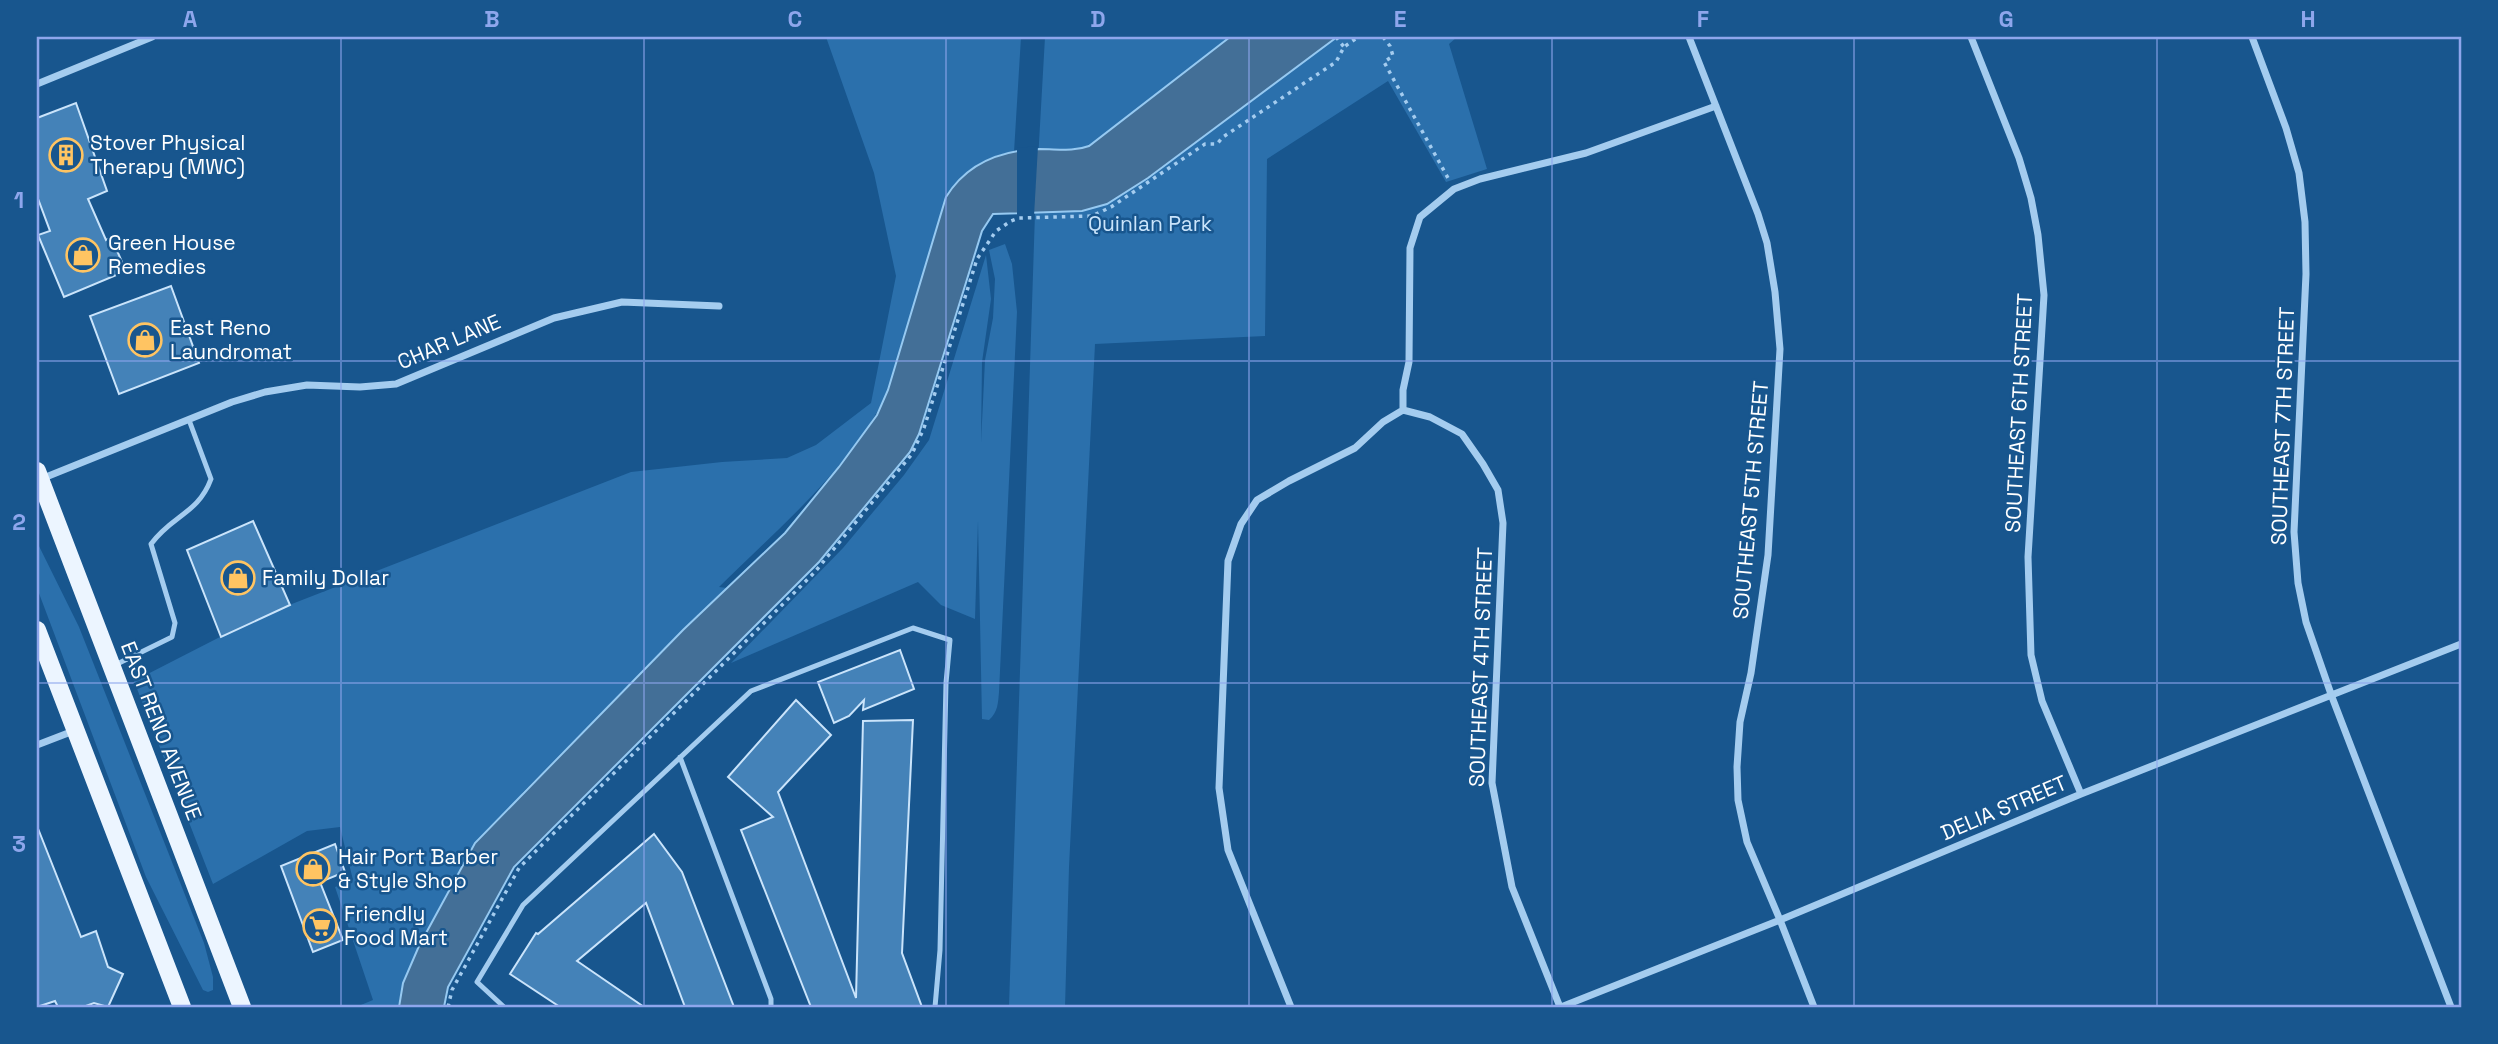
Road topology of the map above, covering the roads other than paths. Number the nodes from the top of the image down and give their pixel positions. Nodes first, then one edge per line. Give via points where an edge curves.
1 (152, 37) edge
2 (1689, 37) edge
3 (1971, 37) edge
4 (2252, 37) edge
5 (37, 84) edge
6 (1716, 106) junction
7 (719, 306) dead end
8 (1403, 410) junction
9 (189, 419) junction
10 (38, 477) edge
11 (37, 630) edge
12 (2461, 644) edge
13 (112, 667) junction
14 (2332, 697) junction
15 (76, 730) junction
16 (37, 745) edge
17 (680, 757) junction
18 (2081, 794) junction
19 (1780, 920) junction
20 (182, 1007) edge
21 (242, 1007) edge
22 (504, 1007) edge
23 (771, 1007) edge
24 (935, 1007) edge
25 (1291, 1007) edge
26 (1561, 1007) edge
27 (1814, 1007) edge
28 (2451, 1007) edge

1 - 5 street
2 - 6 street, SOUTHEAST 5TH STREET
3 - 18 street, SOUTHEAST 6TH STREET via 2019,158 2038,235 2044,295 2028,557 2031,655 2042,701
4 - 14 street, SOUTHEAST 7TH STREET via 2299,173 2305,222 2294,533 2306,622
6 - 8 street via 1586,153 1480,179 1454,189 1420,216 1410,248 1409,362
6 - 19 street, SOUTHEAST 5TH STREET via 1766,243 1780,349 1768,555 1737,767 1746,842
7 - 9 street, CHAR LANE via 622,302 554,318 396,384 265,391
8 - 25 street via 1355,448 1257,500 1241,524 1228,561 1219,788 1223,819 1228,850
8 - 26 street, SOUTHEAST 4TH STREET via 1430,416 1462,434 1498,490 1503,523 1492,783 1512,887
9 - 10 street, CHAR LANE
9 - 13 lane via 211,479 197,505 151,544 175,623 172,637
10 - 13 main road, EAST RENO AVENUE
11 - 15 main road
12 - 14 street, DELIA STREET
13 - 21 main road, EAST RENO AVENUE
14 - 18 street, DELIA STREET
14 - 28 street, SOUTHEAST 7TH STREET
15 - 16 street
15 - 20 main road
17 - 22 lane via 523,905 477,982
17 - 23 lane
17 - 24 lane via 751,691 913,628 950,640
18 - 19 street, DELIA STREET
19 - 26 street, DELIA STREET
19 - 27 street, SOUTHEAST 5TH STREET

